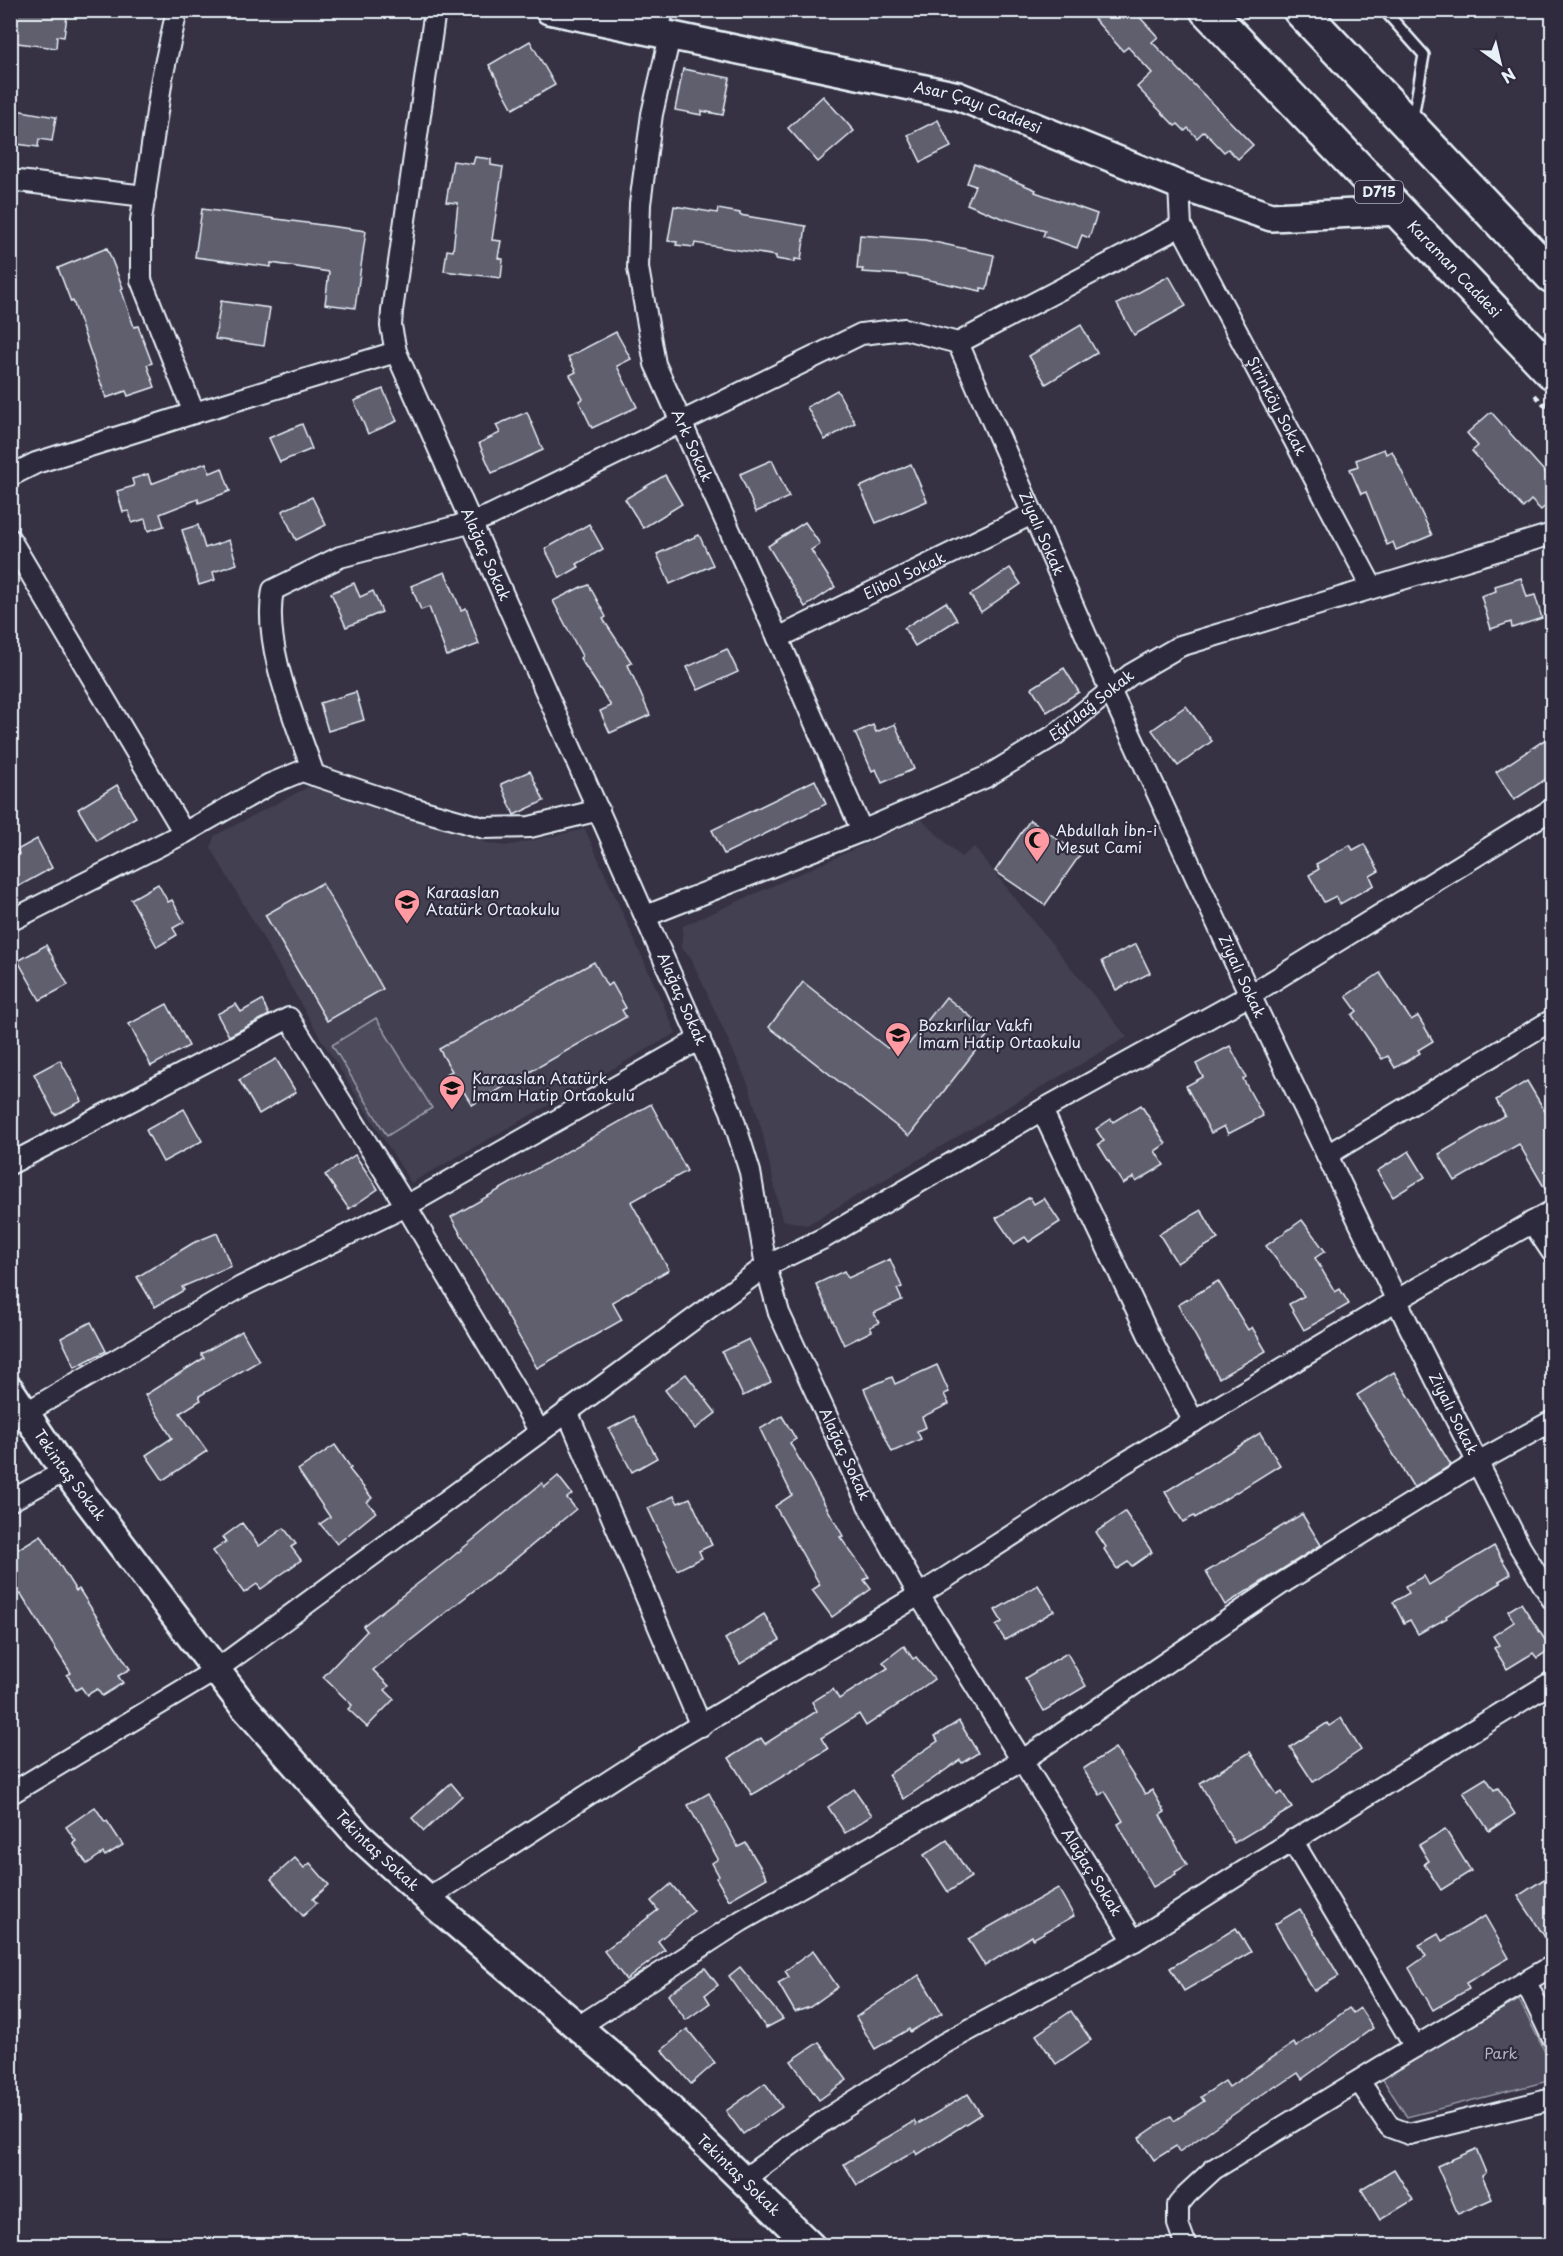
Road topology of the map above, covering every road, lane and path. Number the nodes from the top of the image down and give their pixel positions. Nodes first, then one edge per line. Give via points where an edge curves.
1 (177, 10) edge
2 (435, 10) edge
3 (549, 10) edge
4 (1207, 10) edge
5 (1300, 10) edge
6 (1384, 10) edge
7 (663, 26) edge
8 (1411, 128) junction
9 (10, 180) edge
10 (1179, 185) junction
11 (145, 196) junction
12 (1398, 211) junction
13 (1181, 226) junction
14 (1552, 276) edge
15 (958, 343) junction
16 (396, 352) junction
17 (1552, 372) edge
18 (194, 413) junction
19 (680, 423) junction
20 (10, 476) edge
21 (1032, 514) junction
22 (473, 522) junction
23 (1552, 534) edge
24 (10, 540) edge
25 (1372, 587) junction
26 (778, 638) junction
27 (1110, 690) junction
28 (314, 775) junction
29 (1552, 809) edge
30 (599, 810) junction
31 (861, 831) junction
32 (184, 833) junction
33 (646, 916) junction
34 (10, 921) edge
35 (1250, 995) junction
36 (1552, 1020) edge
37 (700, 1039) junction
38 (1042, 1110) junction
39 (1327, 1155) junction
40 (10, 1164) edge
41 (406, 1206) junction
42 (1552, 1211) edge
43 (1532, 1222) junction
44 (1552, 1252) edge
45 (766, 1266) junction
46 (1397, 1300) junction
47 (10, 1390) edge
48 (567, 1412) junction
49 (25, 1413) junction
50 (1552, 1421) edge
51 (1194, 1422) junction
52 (540, 1431) junction
53 (1478, 1462) junction
54 (65, 1471) junction
55 (10, 1501) edge
56 (919, 1595) junction
57 (1552, 1599) edge
58 (216, 1670) junction
59 (1552, 1683) edge
60 (701, 1726) junction
61 (1023, 1760) junction
62 (10, 1794) edge
63 (1292, 1840) junction
64 (428, 1898) junction
65 (1134, 1941) junction
66 (1552, 1966) edge
67 (1526, 1982) junction
68 (578, 2026) junction
69 (1552, 2037) edge
70 (1414, 2047) junction
71 (1359, 2081) junction
72 (1552, 2099) edge
73 (744, 2179) junction
74 (810, 2245) edge
75 (1186, 2246) edge

1 - 11 street via 162,78
2 - 16 street, Alağaç Sokak via 392,311
3 - 7 street, Asar Çayı Caddesi
4 - 12 highway, Karaman Caddesi / D715
5 - 8 highway
6 - 8 lane via 1424,55
7 - 10 street, Asar Çayı Caddesi via 958,96
7 - 19 street, Ark Sokak via 640,204 638,268 655,364
8 - 14 highway
9 - 11 street
10 - 12 street, Asar Çayı Caddesi via 1271,217
10 - 13 street
11 - 18 street via 141,280
12 - 17 highway, Karaman Caddesi / D715
13 - 15 street
13 - 25 street, Şirinköy Sokak
15 - 19 street via 905,329 861,333
15 - 21 street, Ziyalı Sokak
16 - 18 street
16 - 22 street, Alağaç Sokak
18 - 20 street via 36,463
19 - 22 street
19 - 26 street, Ark Sokak
21 - 26 street, Elibol Sokak
21 - 27 street, Ziyalı Sokak
22 - 28 street via 340,557 273,590 272,634
22 - 30 street, Alağaç Sokak
23 - 25 street, Eğridağ Sokak
24 - 32 street
25 - 27 street, Eğridağ Sokak via 1180,646
26 - 31 street, Ark Sokak
27 - 31 street, Eğridağ Sokak via 1055,735 986,777
27 - 35 street, Ziyalı Sokak
28 - 30 street via 484,828 530,827
28 - 32 street via 302,771 270,784
29 - 35 street
30 - 33 street, Alağaç Sokak
31 - 33 street, Eğridağ Sokak
32 - 34 street
33 - 37 street, Alağaç Sokak
35 - 38 street
35 - 39 street, Ziyalı Sokak
36 - 39 street
37 - 41 street
37 - 45 street, Alağaç Sokak via 744,1152
38 - 45 street via 824,1238
38 - 51 street
39 - 46 street, Ziyalı Sokak
40 - 41 street via 290,1018
41 - 49 street via 241,1287
41 - 52 street
42 - 43 street
43 - 44 street
43 - 46 street
45 - 48 street
45 - 56 street, Alağaç Sokak via 790,1338 868,1505
46 - 51 street
46 - 53 street, Ziyalı Sokak
47 - 49 street, Tekintaş Sokak
48 - 52 street
48 - 60 street
49 - 54 street, Tekintaş Sokak
50 - 53 street
51 - 56 street
52 - 58 street
53 - 57 street, Ziyalı Sokak via 1520,1547
53 - 61 street via 1284,1582
54 - 55 street
54 - 58 street, Tekintaş Sokak
56 - 60 street
56 - 61 street, Alağaç Sokak
58 - 62 street
58 - 64 street, Tekintaş Sokak via 359,1836
59 - 63 street
60 - 64 street
61 - 65 street, Alağaç Sokak
61 - 68 street via 741,1921
63 - 65 street
63 - 70 street
64 - 68 street, Tekintaş Sokak
65 - 73 street via 945,2043 828,2118
66 - 67 street
67 - 69 street
67 - 70 street
68 - 73 street, Tekintaş Sokak via 639,2078
70 - 71 street
71 - 72 street via 1390,2127 1408,2134
71 - 75 street via 1214,2169 1186,2194 1177,2212
73 - 74 street, Tekintaş Sokak

